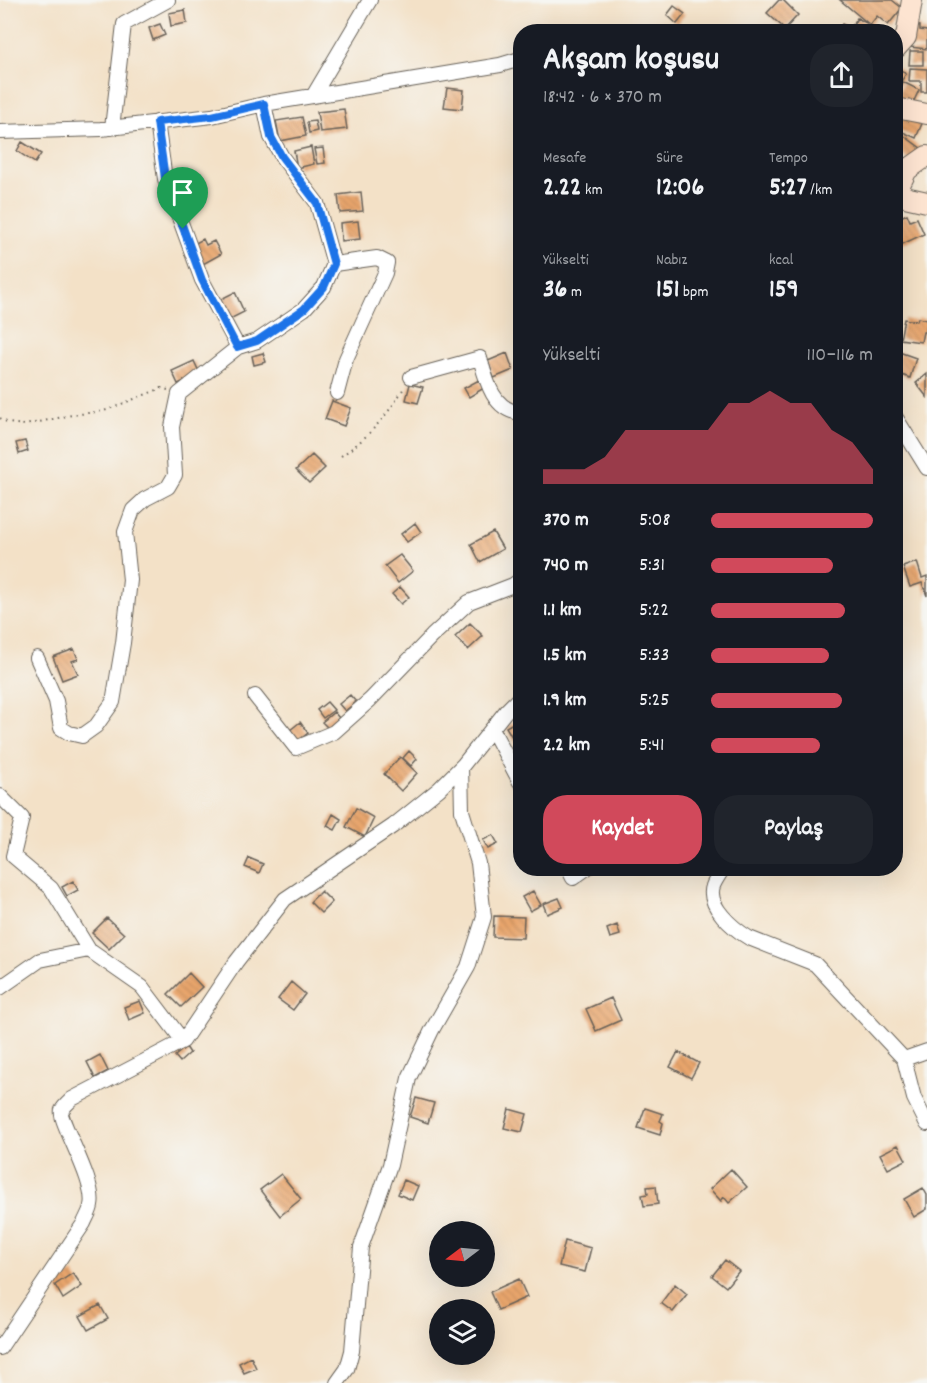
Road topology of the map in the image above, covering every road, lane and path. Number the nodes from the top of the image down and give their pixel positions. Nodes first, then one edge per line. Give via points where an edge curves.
1 (168, 0) edge
2 (370, 0) edge
3 (912, 0) edge
4 (903, 40) edge
5 (513, 61) edge
6 (314, 96) junction
7 (264, 104) junction
8 (903, 109) edge
9 (927, 114) edge
10 (157, 122) junction
11 (112, 128) junction
12 (0, 132) edge
13 (927, 156) edge
14 (903, 179) edge
15 (903, 196) edge
16 (927, 202) edge
17 (334, 264) junction
18 (237, 347) junction
19 (411, 377) joint
20 (337, 393) dead end
21 (179, 394) junction
22 (513, 412) edge
23 (0, 418) edge
24 (903, 429) edge
25 (341, 456) dead end
26 (927, 468) edge
27 (513, 585) edge
28 (37, 658) dead end
29 (255, 696) dead end
30 (513, 705) edge
31 (492, 729) junction
32 (461, 767) junction
33 (513, 769) edge
34 (0, 796) edge
35 (718, 876) edge
36 (89, 950) junction
37 (0, 988) edge
38 (183, 1041) junction
39 (927, 1051) edge
40 (904, 1059) junction
41 (927, 1124) edge
42 (0, 1348) edge
43 (337, 1383) edge

1 - 11 street via 124,24
2 - 6 street
3 - 4 street
5 - 6 street
6 - 7 street
7 - 10 street via 212,116
7 - 17 street via 271,137 317,203
8 - 9 street
10 - 11 street
10 - 18 street via 165,178 202,280
11 - 12 street
13 - 14 street via 907,170
15 - 16 street
17 - 18 street via 324,287 304,309 257,341
17 - 20 street via 376,258 387,263 346,359
18 - 21 street
19 - 22 street via 480,358 489,387 500,403
19 - 25 path via 389,413
21 - 23 path via 162,388 104,411 25,425
21 - 28 street via 172,427 175,475 168,487 133,510 125,532 130,580 123,643 113,702 96,726 82,735 69,734 61,728 56,701
24 - 26 street
27 - 29 street via 469,602 334,732 296,747
30 - 31 street
31 - 32 street
31 - 33 street
32 - 38 street via 393,826 285,899 236,962
32 - 43 street via 462,812 478,863 484,917 468,968 409,1078 390,1165 361,1247 352,1351 347,1369
34 - 36 street via 22,819 13,856 51,888
35 - 40 street via 712,886 717,910 740,933 815,964
36 - 37 street via 40,960
36 - 38 street via 142,987
38 - 42 street via 62,1109 61,1117 81,1158 92,1205 84,1223
39 - 40 street
40 - 41 street via 914,1098

